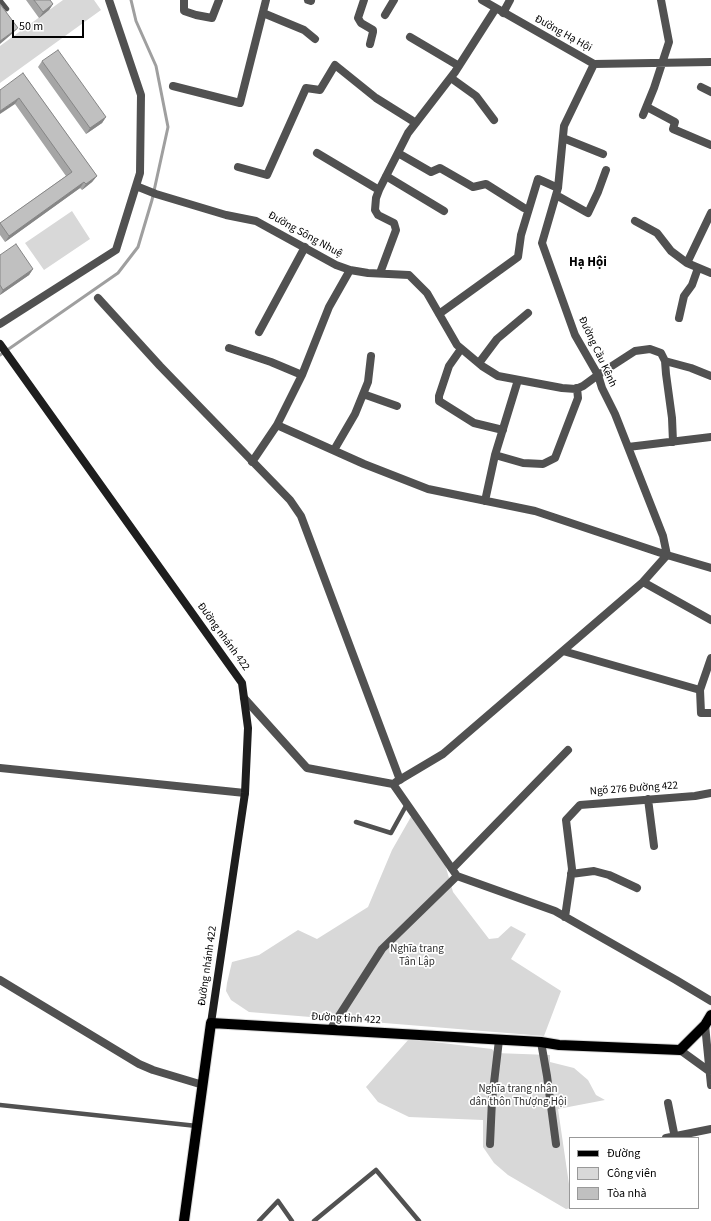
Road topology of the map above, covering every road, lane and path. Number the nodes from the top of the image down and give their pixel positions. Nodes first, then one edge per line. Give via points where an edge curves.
1 (0, 0) edge
2 (109, 0) edge
3 (184, 0) edge
4 (219, 0) edge
5 (266, 0) edge
6 (364, 0) edge
7 (394, 0) edge
8 (482, 0) edge
9 (510, 0) edge
10 (661, 0) edge
11 (7, 9) dead end
12 (500, 10) junction
13 (263, 13) junction
14 (385, 16) dead end
15 (410, 37) dead end
16 (315, 39) dead end
17 (370, 44) dead end
18 (711, 62) edge
19 (662, 63) junction
20 (594, 64) junction
21 (459, 66) junction
22 (451, 78) junction
23 (173, 86) dead end
24 (701, 87) dead end
25 (711, 92) edge
26 (647, 107) junction
27 (643, 115) dead end
28 (494, 120) dead end
29 (416, 123) junction
30 (563, 138) junction
31 (711, 145) edge
32 (317, 153) dead end
33 (398, 153) junction
34 (604, 154) dead end
35 (238, 167) dead end
36 (606, 170) dead end
37 (386, 176) junction
38 (136, 186) junction
39 (379, 190) junction
40 (557, 191) junction
41 (524, 208) dead end
42 (444, 211) dead end
43 (711, 213) edge
44 (635, 221) dead end
45 (305, 247) junction
46 (687, 263) junction
47 (698, 268) junction
48 (350, 270) junction
49 (380, 273) junction
50 (711, 273) edge
51 (98, 298) dead end
52 (528, 313) dead end
53 (439, 314) junction
54 (679, 318) dead end
55 (0, 324) edge
56 (259, 332) dead end
57 (0, 344) edge
58 (229, 348) dead end
59 (461, 349) junction
60 (371, 356) dead end
61 (665, 361) junction
62 (479, 363) junction
63 (302, 375) junction
64 (598, 375) junction
65 (711, 376) edge
66 (518, 380) junction
67 (576, 388) junction
68 (363, 394) junction
69 (397, 406) dead end
70 (277, 425) junction
71 (503, 430) junction
72 (711, 436) edge
73 (672, 442) junction
74 (628, 448) junction
75 (334, 450) junction
76 (495, 455) junction
77 (252, 462) junction
78 (485, 500) junction
79 (667, 555) junction
80 (711, 568) edge
81 (643, 582) junction
82 (711, 620) edge
83 (563, 651) junction
84 (711, 658) edge
85 (700, 690) junction
86 (244, 698) junction
87 (711, 713) edge
88 (568, 750) dead end
89 (0, 768) edge
90 (397, 782) junction
91 (245, 793) junction
92 (711, 793) edge
93 (648, 799) junction
94 (407, 804) junction
95 (356, 822) dead end
96 (654, 846) dead end
97 (452, 869) junction
98 (571, 874) junction
99 (457, 876) junction
100 (637, 888) dead end
101 (564, 917) junction
102 (0, 980) edge
103 (711, 1001) edge
104 (711, 1015) edge
105 (211, 1023) junction
106 (705, 1025) junction
107 (330, 1030) junction
108 (499, 1040) junction
109 (541, 1042) junction
110 (680, 1050) junction
111 (709, 1071) junction
112 (203, 1085) junction
113 (711, 1085) edge
114 (668, 1103) dead end
115 (0, 1105) edge
116 (197, 1126) junction
117 (711, 1130) edge
118 (675, 1137) edge
119 (490, 1144) dead end
120 (556, 1144) dead end
121 (184, 1221) edge
122 (259, 1221) edge
123 (292, 1221) edge
124 (314, 1221) edge
125 (419, 1221) edge

1 - 11 lane
2 - 38 street via 142,95 140,173
3 - 4 street via 184,11 212,18
5 - 13 street
6 - 17 street via 358,18 373,32
7 - 14 street
8 - 12 street, Đường Hạ Hội
9 - 12 street
10 - 19 street via 669,42
12 - 20 street, Đường Hạ Hội
12 - 21 street
13 - 16 street via 304,30
13 - 23 street via 240,103
15 - 21 street
18 - 19 street, Đường Hạ Hội
19 - 20 street, Đường Hạ Hội
19 - 26 street
20 - 30 street, Đường Cầu Kênh via 564,126
21 - 22 street
22 - 28 street via 476,96
22 - 29 street
24 - 25 street
26 - 27 street
26 - 31 street via 675,122 674,129
29 - 33 street
29 - 35 street via 376,98 335,65 320,90 306,88 267,175
30 - 34 street
30 - 40 street, Đường Cầu Kênh
32 - 39 street
33 - 37 street
33 - 41 street via 431,172 440,168 473,187 486,184
36 - 40 street via 588,212
37 - 39 street
37 - 42 street
38 - 45 street, Đường Sông Nhuệ via 226,215 256,221
38 - 55 street via 116,250
39 - 49 street via 375,210 378,215 394,223 396,230
40 - 53 street via 538,179 521,235 518,257
40 - 64 street, Đường Cầu Kênh via 542,242 575,335
43 - 46 street
44 - 46 street via 657,233 671,251
45 - 48 street, Đường Sông Nhuệ
45 - 56 street
46 - 47 street
47 - 50 street
47 - 54 street via 692,285 684,296
48 - 49 street, Đường Sông Nhuệ
48 - 63 street via 329,307
49 - 53 street, Đường Sông Nhuệ via 409,274 427,293
51 - 77 street
52 - 62 street via 497,339
53 - 59 street, Đường Sông Nhuệ
57 - 86 street, Đường nhánh 422 via 242,683
58 - 63 street
59 - 62 street, Đường Sông Nhuệ
59 - 71 street via 449,366 439,401 474,423
60 - 68 street via 368,382
61 - 64 street via 656,350 635,351
61 - 65 street
61 - 73 street via 672,418
62 - 66 street, Đường Sông Nhuệ via 498,376
63 - 70 street
64 - 67 street
64 - 74 street, Đường Cầu Kênh
66 - 67 street, Đường Sông Nhuệ
66 - 71 street
67 - 76 street via 578,398 555,458 543,464 523,463
68 - 69 street
68 - 75 street via 355,414
70 - 75 street
70 - 77 street
71 - 76 street
72 - 73 street
73 - 74 street
74 - 79 street, Đường Cầu Kênh via 664,536
75 - 78 street via 428,489
76 - 78 street
77 - 90 street via 290,500 301,516
78 - 79 street via 535,511
79 - 80 street
79 - 81 street
81 - 82 street
81 - 83 street
83 - 85 street
83 - 90 street via 443,754
84 - 85 street
85 - 87 street via 701,713
86 - 90 street via 307,768
86 - 91 street, Đường nhánh 422 via 248,728
88 - 97 street
89 - 91 street
90 - 94 street
91 - 105 street, Đường nhánh 422
92 - 93 street, Ngõ 276 Đường 422
93 - 96 street
93 - 98 street, Ngõ 276 Đường 422 via 580,805 566,820
94 - 95 lane via 391,833
94 - 97 street
97 - 99 street
98 - 100 street via 594,871
98 - 101 street, Ngõ 276 Đường 422
99 - 101 street via 555,911
99 - 107 street via 382,949
101 - 103 street
102 - 112 street via 139,1064
104 - 106 main road
105 - 107 main road, Đường tỉnh 422
105 - 112 main road
106 - 110 main road
106 - 111 street
107 - 108 main road, Đường tỉnh 422
108 - 109 main road, Đường tỉnh 422
108 - 119 street
109 - 110 main road, Đường tỉnh 422
109 - 120 street
110 - 111 street
111 - 113 street
112 - 116 main road
114 - 118 street
115 - 116 lane
116 - 121 main road
117 - 118 street
122 - 123 lane via 278,1201
124 - 125 lane via 376,1170

